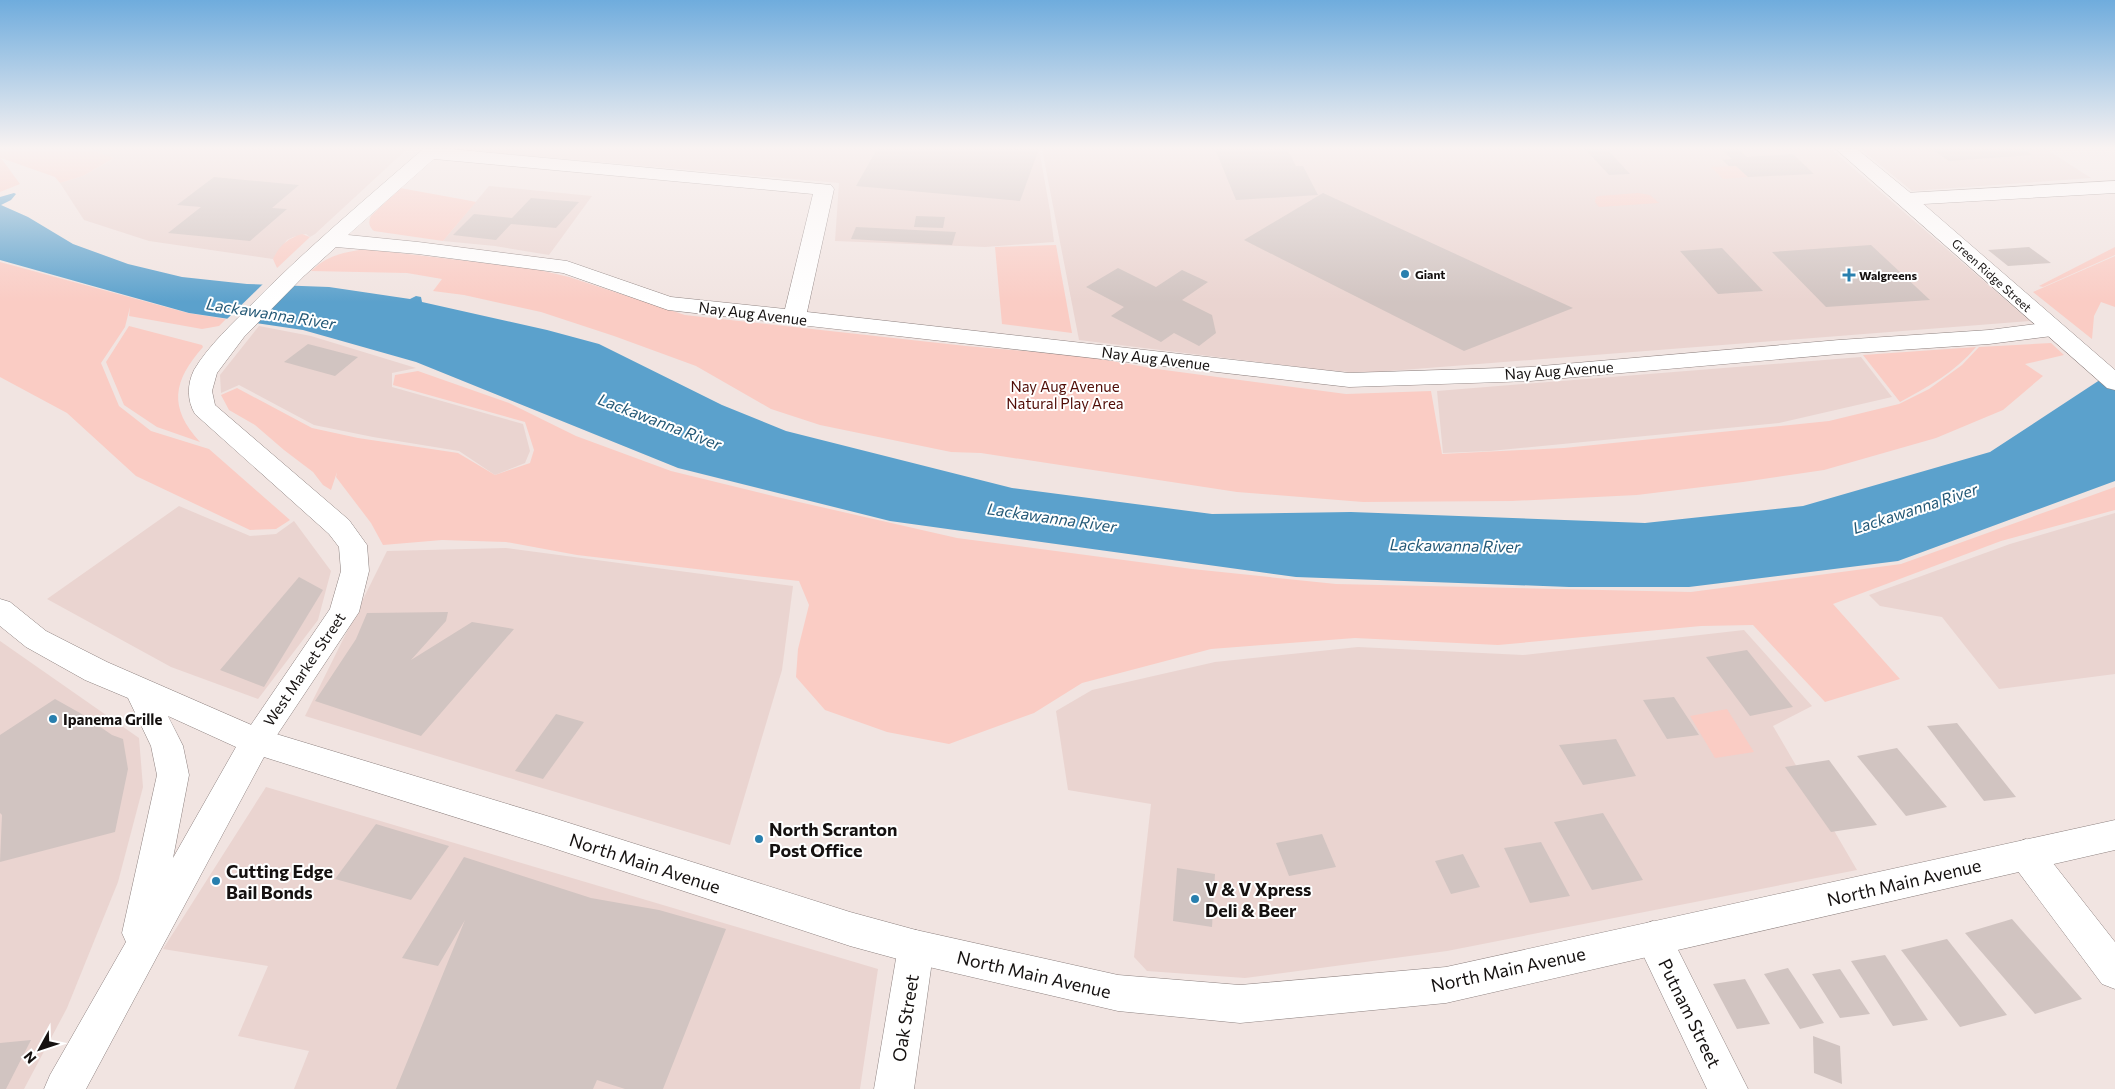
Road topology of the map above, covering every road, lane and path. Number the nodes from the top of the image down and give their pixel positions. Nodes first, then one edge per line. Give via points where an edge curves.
1 (377, 200) edge
2 (821, 200) edge
3 (1906, 200) edge
4 (331, 240) junction
5 (794, 318) junction
6 (2052, 329) junction
7 (2115, 383) edge
8 (0, 610) edge
9 (140, 690) junction
10 (256, 740) junction
11 (2115, 835) edge
12 (2026, 855) junction
13 (1653, 938) junction
14 (916, 947) junction
15 (135, 961) junction
16 (2115, 971) edge
17 (64, 1089) edge
18 (894, 1089) edge
19 (1728, 1089) edge

1 - 4 street, West Market Street
2 - 5 street
3 - 6 street, Green Ridge Street
4 - 5 street, Nay Aug Avenue via 567,266 668,303
4 - 10 street, West Market Street via 296,270 236,332 205,372 200,391 204,408 339,527 353,545 355,571 344,612
5 - 6 street, Nay Aug Avenue via 1349,380 1530,374 1839,346 1989,337
6 - 7 street, Green Ridge Street
8 - 9 street, North Main Avenue via 36,639
9 - 10 street, North Main Avenue
9 - 15 street via 167,746 173,775
10 - 14 street, North Main Avenue via 850,929
10 - 15 street, West Market Street
11 - 12 street, North Main Avenue
12 - 13 street, North Main Avenue
12 - 16 street
13 - 14 street, North Main Avenue via 1446,985 1240,1004 1118,993
13 - 19 street, Putnam Street
14 - 18 street, Oak Street
15 - 17 street, West Market Street

